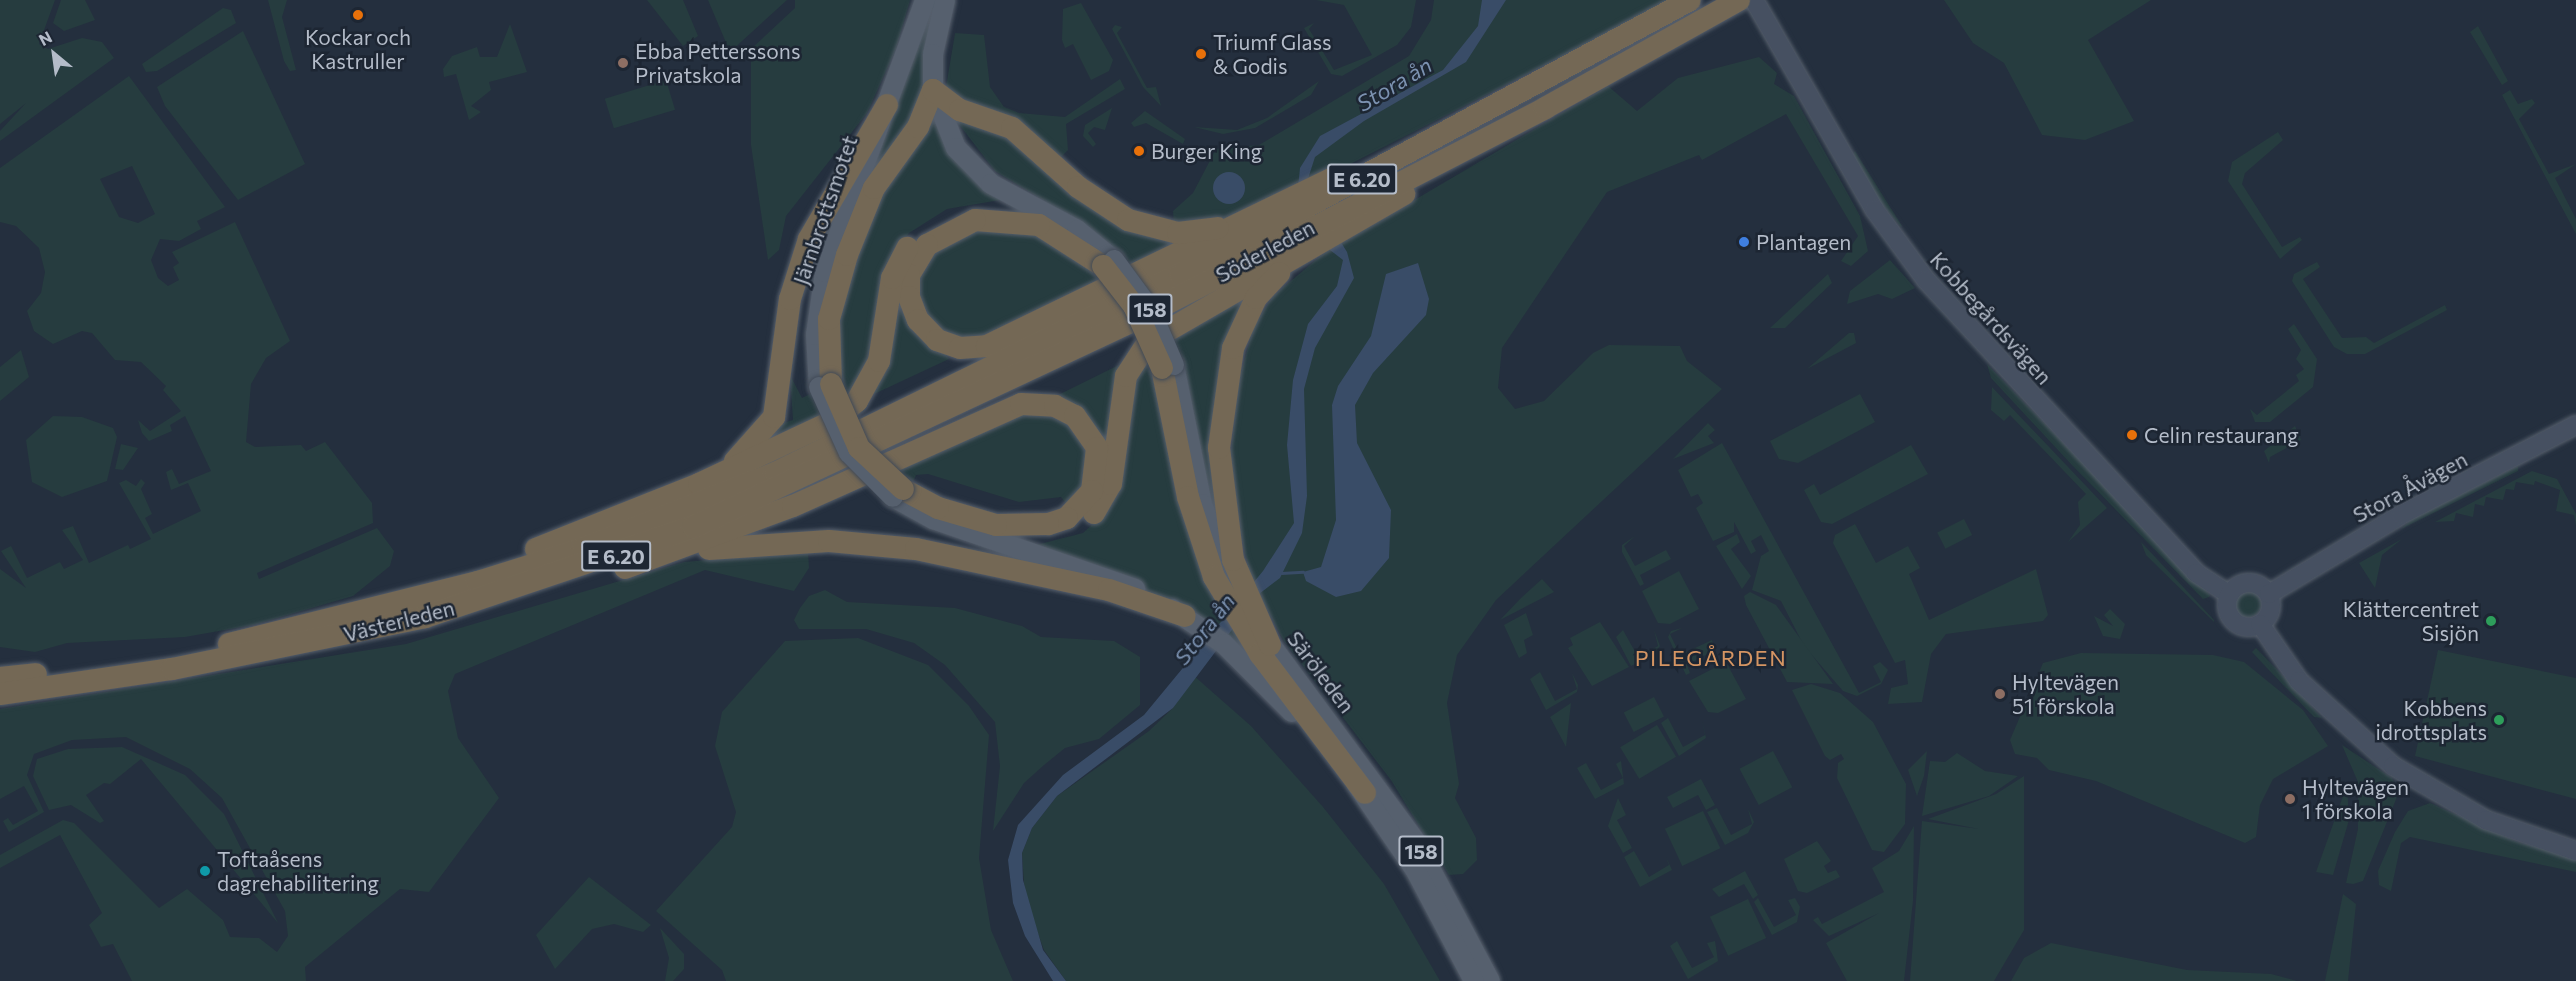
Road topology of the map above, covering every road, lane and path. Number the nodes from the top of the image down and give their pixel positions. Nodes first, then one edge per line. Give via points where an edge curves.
1 (926, 0) edge
2 (945, 0) edge
3 (1690, 0) edge
4 (1739, 0) edge
5 (1754, 0) edge
6 (1543, 80) junction
7 (933, 90) junction
8 (887, 105) junction
9 (1545, 108) junction
10 (1064, 223) junction
11 (1240, 224) junction
12 (1319, 243) junction
13 (1108, 263) junction
14 (825, 386) junction
15 (2576, 425) edge
16 (779, 481) junction
17 (699, 484) junction
18 (898, 493) junction
19 (982, 534) junction
20 (666, 554) junction
21 (1233, 590) junction
22 (2269, 594) junction
23 (2230, 595) junction
24 (421, 598) junction
25 (1185, 616) junction
26 (1248, 619) junction
27 (399, 624) junction
28 (2260, 624) junction
29 (1270, 645) joint
30 (0, 678) edge
31 (0, 694) edge
32 (1365, 793) junction
33 (2576, 851) edge
34 (1474, 981) edge
35 (1491, 981) edge

1 - 8 main road, Järnbrottsmotet
2 - 7 main road via 933,54
3 - 6 highway, Söderleden / E 6.20
4 - 9 highway, Söderleden / E 6.20
5 - 23 street, Kobbegårdsvägen via 1874,209 1936,294 2196,573
6 - 11 highway
6 - 16 highway, Söderleden / E 6.20 via 1180,275
7 - 10 main road via 948,135 979,174
7 - 11 highway via 960,110 1012,128 1078,187 1128,220 1178,233
7 - 14 highway via 918,127 874,188 847,255 829,319
8 - 14 main road, Järnbrottsmotet via 825,272 816,335
8 - 17 highway via 805,249 790,299 774,417 751,448
9 - 12 highway
9 - 16 highway, Söderleden / E 6.20 via 1121,327
10 - 13 main road
10 - 17 highway via 1030,210 992,207 955,214 922,232 897,265 879,362 857,401 819,430
11 - 13 highway via 1001,341 976,348 937,340 918,320 909,297 909,275 927,245 975,220 1039,225
12 - 19 highway via 1176,323 1139,352 1119,399 1112,484 1090,518 1053,535
12 - 21 highway via 1269,283 1248,312 1233,348 1219,468
13 - 21 highway, bridge via 1168,366 1192,515
14 - 18 highway, bridge via 859,448
15 - 22 street, Stora Åvägen via 2401,515
16 - 24 highway, Västerleden / E 6.20 via 583,549
16 - 27 highway, Västerleden / E 6.20 via 598,563
17 - 24 highway
18 - 19 main road via 933,519
18 - 20 highway via 996,525 1048,524 1067,518 1092,491 1097,448 1075,416 1055,406 1021,404 793,506
19 - 25 main road, Säröleden / 158 via 1118,582
20 - 25 highway via 775,541 881,545 1109,590
20 - 27 highway via 515,600
21 - 26 highway
22 - 23 street via 2252,583
22 - 28 street via 2271,611
23 - 28 street via 2232,618 2248,627
24 - 30 highway, Västerleden / E 6.20 via 193,650
25 - 32 main road, Säröleden / 158 via 1224,644
26 - 29 highway
26 - 32 highway
27 - 31 highway, Västerleden / E 6.20 via 172,669
28 - 33 street via 2299,681 2393,766 2486,820
29 - 35 main road, Säröleden / 158 via 1410,833
32 - 34 main road, Säröleden / 158 via 1416,871

